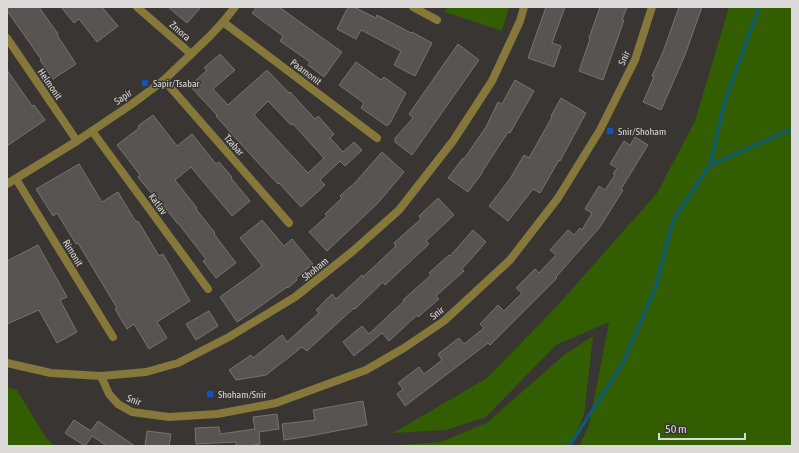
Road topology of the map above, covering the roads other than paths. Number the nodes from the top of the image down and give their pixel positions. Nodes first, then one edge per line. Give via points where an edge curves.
1 (138, 7) edge
2 (413, 7) edge
3 (524, 7) edge
4 (652, 7) edge
5 (232, 8) edge
6 (437, 20) dead end
7 (224, 22) junction
8 (7, 38) edge
9 (192, 54) junction
10 (164, 80) junction
11 (92, 131) junction
12 (376, 138) dead end
13 (77, 141) junction
14 (16, 179) junction
15 (7, 184) edge
16 (289, 223) dead end
17 (208, 289) dead end
18 (113, 337) dead end
19 (7, 363) edge
20 (101, 376) junction

1 - 9 street, Zmora
2 - 6 street
3 - 20 street, Shoham via 492,81 453,141 399,210 353,251 295,297 229,337 178,363 146,372
4 - 20 street, Snir via 635,60 600,130 558,198 510,260 444,321 366,370 276,403 217,414 169,417 132,412 118,404 109,394
5 - 7 street, Sapir
7 - 9 street, Sapir
7 - 12 street, Paamonit
8 - 13 street, Helmonit
9 - 10 street, Sapir
10 - 11 street, Sapir
10 - 16 street, Tzabar
11 - 13 street, Sapir
11 - 17 street, Katlav
13 - 14 street, Sapir
14 - 15 street, Sapir
14 - 18 street, Rimonit
19 - 20 street, Shoham via 51,373

